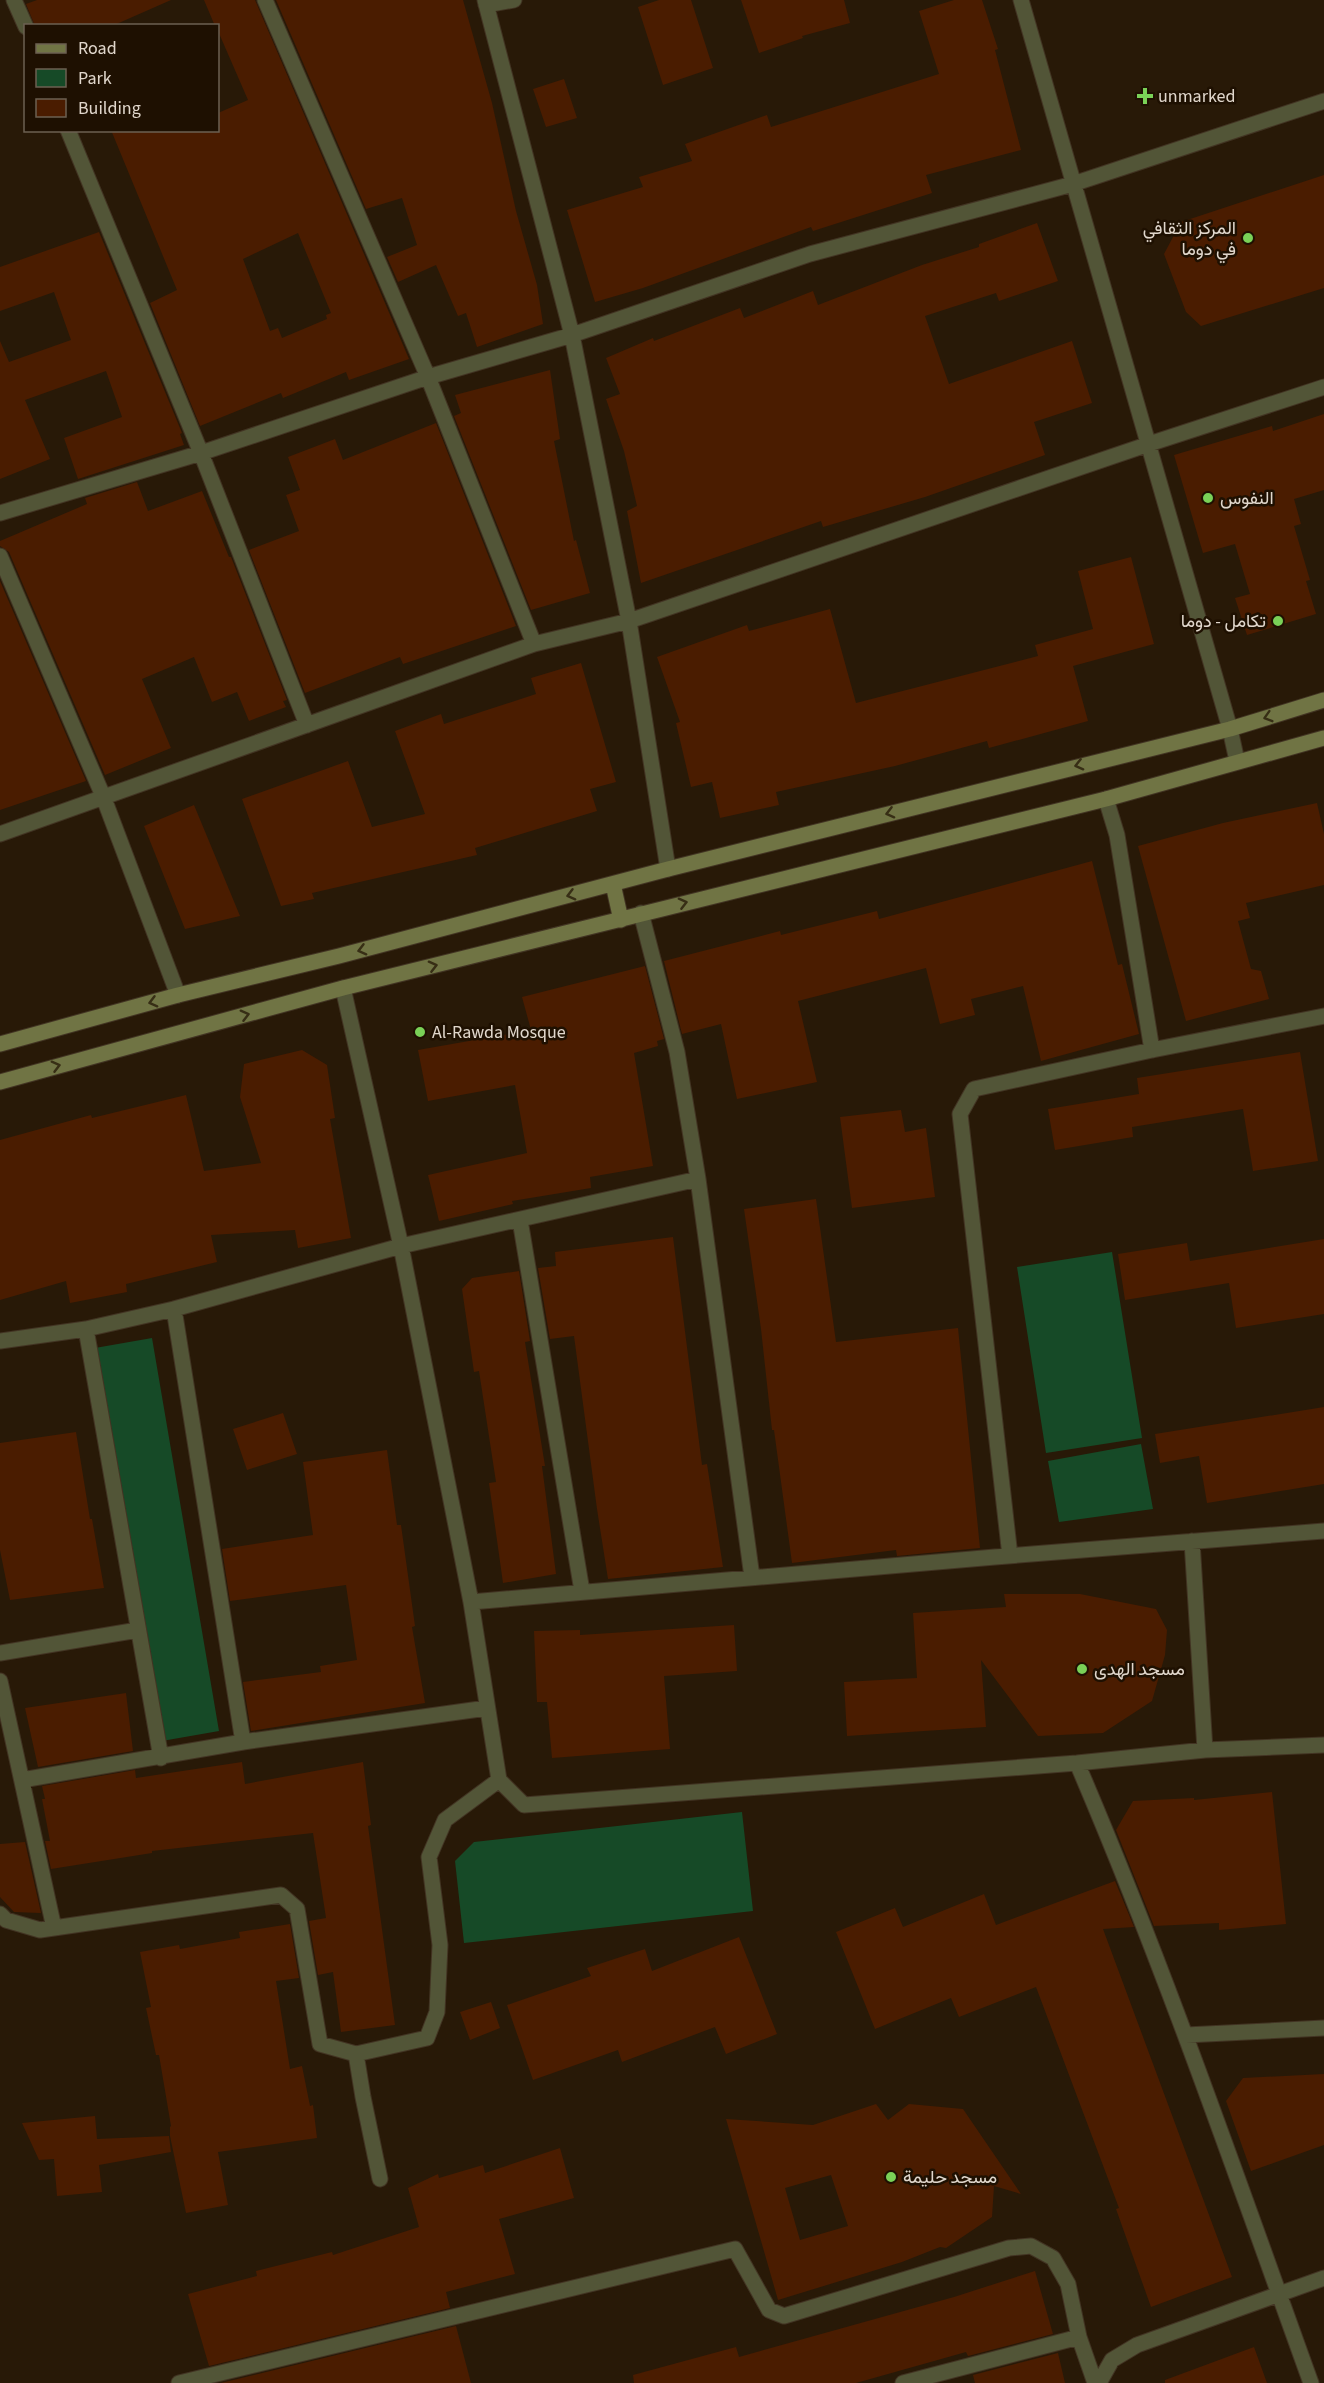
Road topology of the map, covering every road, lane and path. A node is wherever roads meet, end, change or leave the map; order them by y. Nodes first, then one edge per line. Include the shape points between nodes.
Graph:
1 (14, 0) edge
2 (265, 0) edge
3 (514, 0) edge
4 (1021, 0) edge
5 (485, 3) edge
6 (25, 24) edge
7 (1324, 101) edge
8 (69, 132) edge
9 (1073, 184) junction
10 (572, 335) junction
11 (428, 378) junction
12 (1324, 387) edge
13 (1149, 444) junction
14 (201, 453) junction
15 (0, 513) edge
16 (0, 556) edge
17 (629, 621) junction
18 (534, 644) junction
19 (1324, 700) edge
20 (308, 725) junction
21 (1230, 729) junction
22 (1324, 738) edge
23 (1237, 761) junction
24 (103, 796) junction
25 (1106, 799) junction
26 (0, 834) edge
27 (668, 869) junction
28 (613, 884) junction
29 (641, 913) junction
30 (621, 920) junction
31 (343, 988) junction
32 (178, 995) junction
33 (1324, 1016) edge
34 (0, 1044) edge
35 (1152, 1050) junction
36 (0, 1082) edge
37 (698, 1179) junction
38 (520, 1220) junction
39 (401, 1246) junction
40 (174, 1309) junction
41 (86, 1329) junction
42 (0, 1341) edge
43 (1324, 1532) edge
44 (1192, 1541) junction
45 (1010, 1556) junction
46 (752, 1577) junction
47 (582, 1591) junction
48 (471, 1602) junction
49 (138, 1630) junction
50 (0, 1653) edge
51 (0, 1681) edge
52 (487, 1708) junction
53 (243, 1742) junction
54 (1324, 1745) edge
55 (1205, 1750) junction
56 (161, 1758) junction
57 (1077, 1763) junction
58 (22, 1780) junction
59 (499, 1780) junction
60 (0, 1914) edge
61 (54, 1928) junction
62 (1324, 2028) edge
63 (1186, 2035) junction
64 (356, 2054) junction
65 (380, 2179) dead end
66 (1324, 2278) edge
67 (1279, 2294) junction
68 (1079, 2337) junction
69 (178, 2383) edge
70 (903, 2383) edge
71 (1097, 2383) edge
72 (1311, 2383) edge

1 - 6 street
2 - 11 street
3 - 5 street
4 - 9 street
5 - 10 street
7 - 9 street
8 - 14 street
9 - 10 street via 810,254
9 - 13 street
10 - 11 street
10 - 17 street
11 - 14 street
11 - 18 street
12 - 13 street
13 - 17 street
13 - 21 street
14 - 15 street
14 - 20 street
16 - 24 street
17 - 18 street
17 - 27 street
18 - 20 street
19 -> 21 main road
20 - 24 street
21 - 23 street
21 -> 27 main road
22 - 23 main road
23 - 25 main road
24 - 26 street
24 - 32 street
29 -> 25 main road
25 - 35 street via 1117,835
27 - 28 main road
28 - 30 main road
28 -> 32 main road
29 - 30 main road
29 - 37 street via 677,1052
31 -> 30 main road
36 -> 31 main road
31 - 39 street
32 -> 34 main road
33 - 35 street
35 - 45 street via 974,1089 960,1114
37 - 38 street
37 - 46 street
38 - 39 street
38 - 47 street
39 - 40 street
39 - 48 street
40 - 41 street
40 - 53 street
41 - 42 street
41 - 49 street
43 - 44 street
44 - 45 street
44 - 55 street
45 - 46 street
46 - 47 street
47 - 48 street
48 - 52 street
49 - 50 street
49 - 56 street
51 - 58 street
52 - 53 street
52 - 59 street
53 - 56 street
54 - 55 street
55 - 57 street
56 - 58 street
57 - 59 street via 524,1805
57 - 63 street
58 - 61 street
59 - 64 street via 445,1820 429,1857 440,1945 437,2012 428,2038
60 - 61 street via 6,1920 40,1930
61 - 64 street via 281,1895 297,1909 320,2044
62 - 63 street
63 - 67 street
64 - 65 street
66 - 67 street
67 - 71 street via 1137,2345 1112,2361
67 - 72 street
68 - 69 street via 1068,2284 1053,2258 1031,2247 1009,2248 784,2316 769,2310 735,2249
68 - 70 street
68 - 71 street

